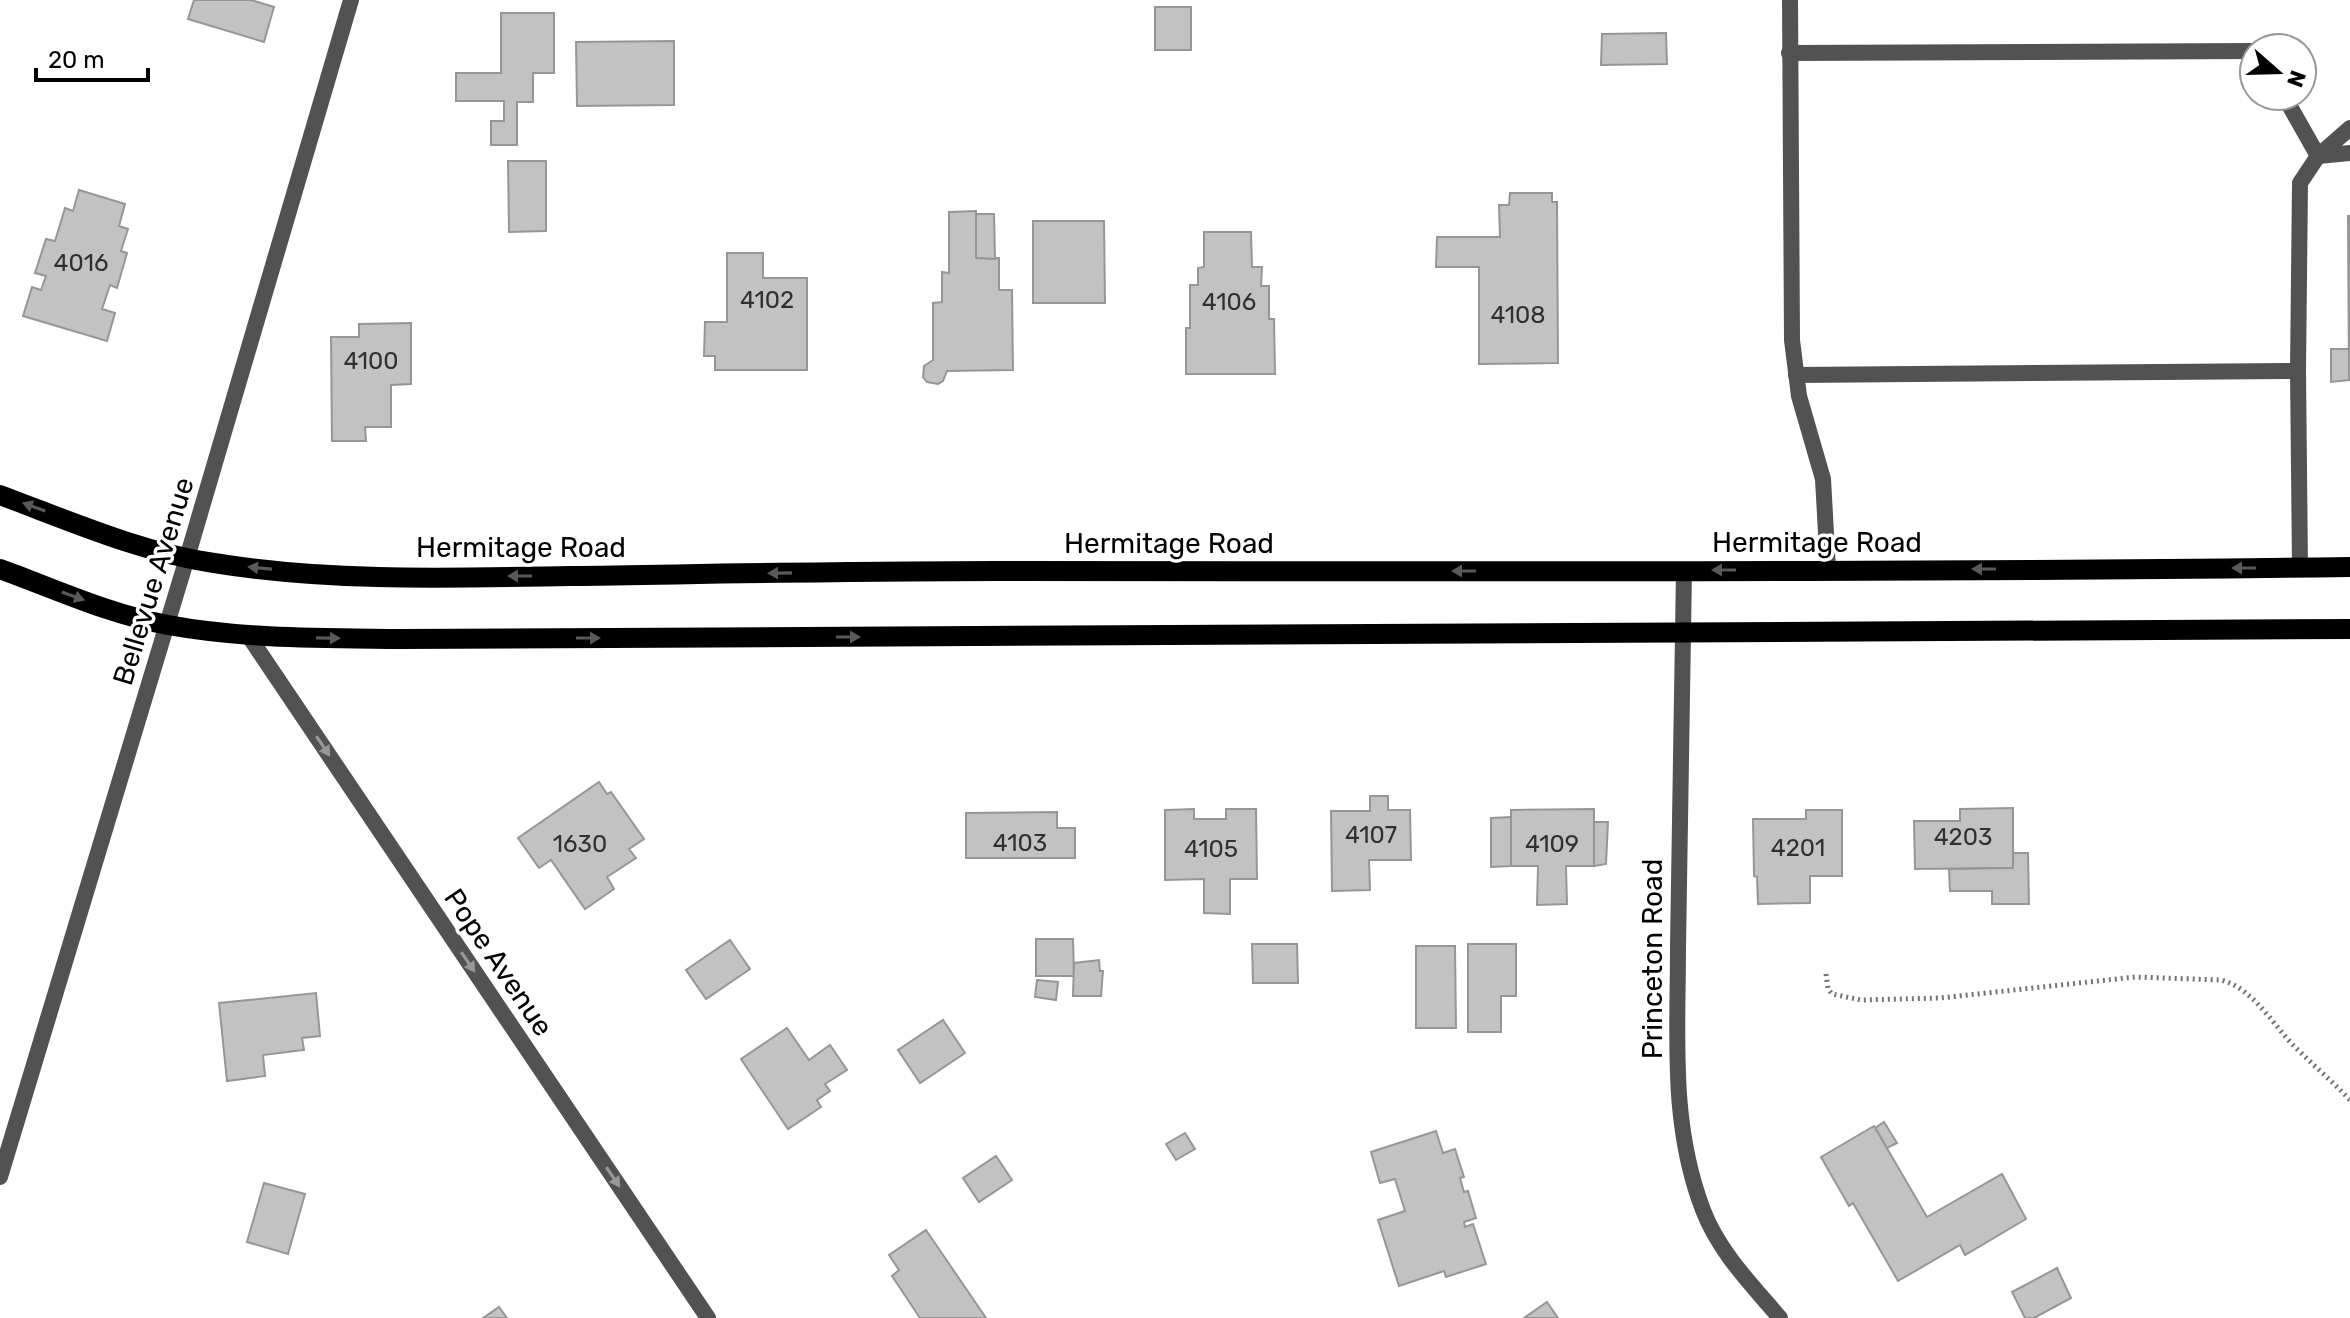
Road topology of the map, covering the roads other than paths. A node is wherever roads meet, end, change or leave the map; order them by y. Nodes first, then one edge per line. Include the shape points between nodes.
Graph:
1 (351, 0) edge
2 (1790, 0) edge
3 (2238, 51) edge
4 (1789, 53) junction
5 (2292, 112) edge
6 (2350, 128) edge
7 (2350, 153) edge
8 (2318, 156) junction
9 (2298, 371) junction
10 (1796, 375) junction
11 (0, 495) edge
12 (187, 558) junction
13 (2350, 567) edge
14 (2300, 568) junction
15 (0, 569) edge
16 (1828, 569) junction
17 (1684, 570) junction
18 (167, 625) junction
19 (2350, 629) edge
20 (1684, 632) junction
21 (248, 635) junction
22 (0, 1177) edge
23 (708, 1318) edge
24 (1780, 1318) edge

1 - 12 street, Bellevue Avenue
2 - 4 street
3 - 4 street
4 - 10 street
5 - 8 street
6 - 8 street
7 - 8 street
8 - 9 street via 2300,183
9 - 10 street
9 - 14 street
10 - 16 street via 1823,479
12 -> 11 main road, Hermitage Road via 147,549
17 -> 12 main road, Hermitage Road via 519,577 296,571
12 - 18 street, Bellevue Avenue
13 - 14 main road, Hermitage Road
14 -> 16 main road, Hermitage Road
15 -> 18 main road
16 -> 17 main road, Hermitage Road
17 - 20 street, Princeton Road
18 - 21 main road
18 - 22 street, Bellevue Avenue
19 - 20 main road
21 -> 20 main road via 415,639
20 - 24 street, Princeton Road via 1678,1102 1687,1162 1704,1213 1728,1256
21 -> 23 street, Pope Avenue

